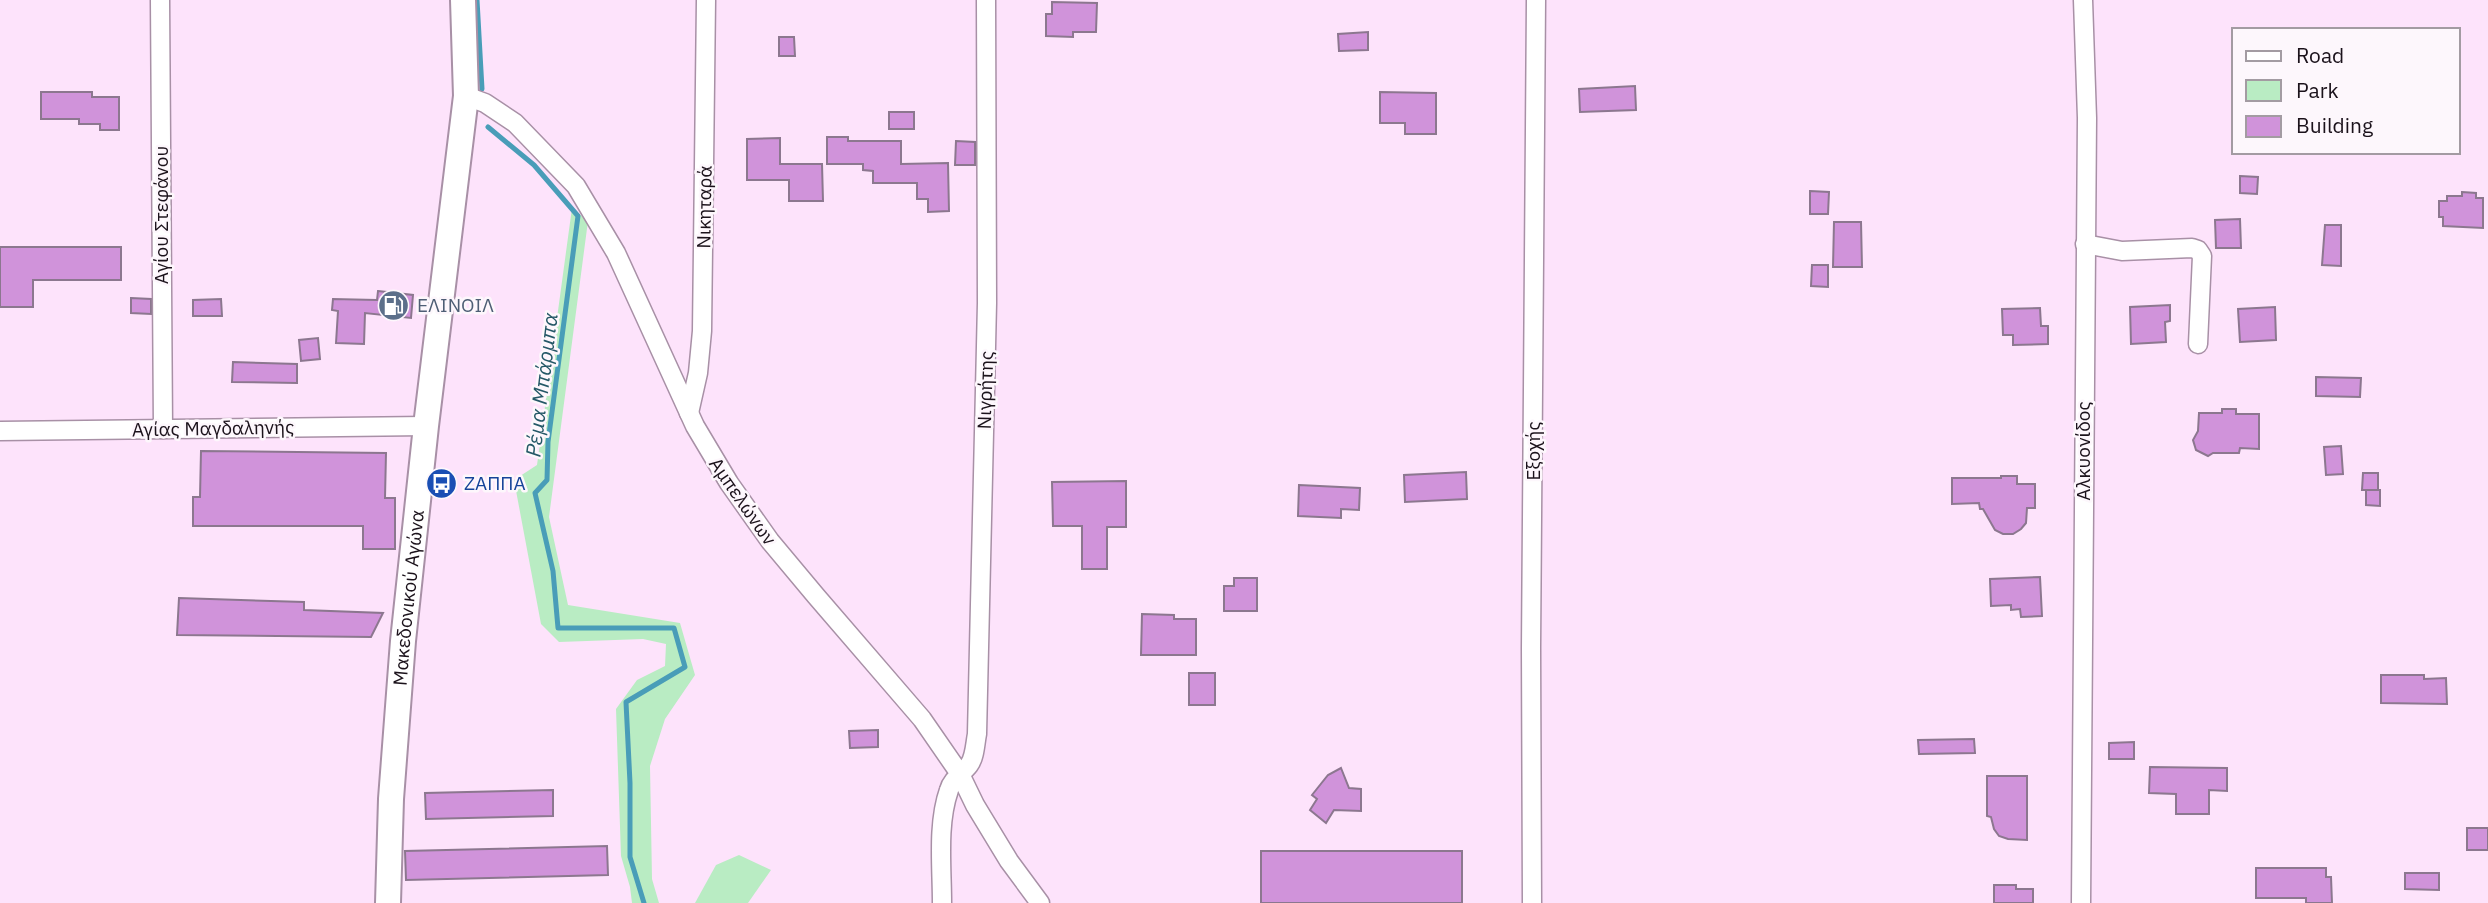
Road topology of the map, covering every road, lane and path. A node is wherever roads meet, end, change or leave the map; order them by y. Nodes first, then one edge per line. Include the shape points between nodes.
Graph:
1 (160, 0) edge
2 (463, 0) edge
3 (706, 0) edge
4 (986, 0) edge
5 (1536, 0) edge
6 (2083, 0) edge
7 (466, 96) junction
8 (2085, 244) junction
9 (2198, 344) dead end
10 (689, 413) junction
11 (426, 426) junction
12 (163, 429) junction
13 (0, 431) edge
14 (960, 774) junction
15 (388, 903) edge
16 (942, 903) edge
17 (1040, 903) edge
18 (1532, 903) edge
19 (2081, 903) edge

1 - 12 street, Αγίου Στεφάνου
2 - 7 main road, Μακεδονικού Αγώνα
3 - 10 street, Νικηταρά via 702,331
4 - 14 street, Νιγρήτης via 987,303 977,734 974,756
5 - 18 street, Εξοχής
6 - 8 street, Αλκυονίδος
7 - 10 street, Αμπελώνων via 515,123 576,186 616,253
7 - 11 main road, Μακεδονικού Αγώνα
8 - 9 street via 2122,251 2198,250 2202,256
8 - 19 street, Αλκυονίδος
10 - 14 street, Αμπελώνων via 729,484 770,541 922,719
11 - 12 street, Αγίας Μαγδαληνής
11 - 15 main road, Μακεδονικού Αγώνα via 402,654
12 - 13 street, Αγίας Μαγδαληνής
14 - 16 street, Νιγρήτης via 947,795
14 - 17 street, Αμπελώνων via 1009,861

